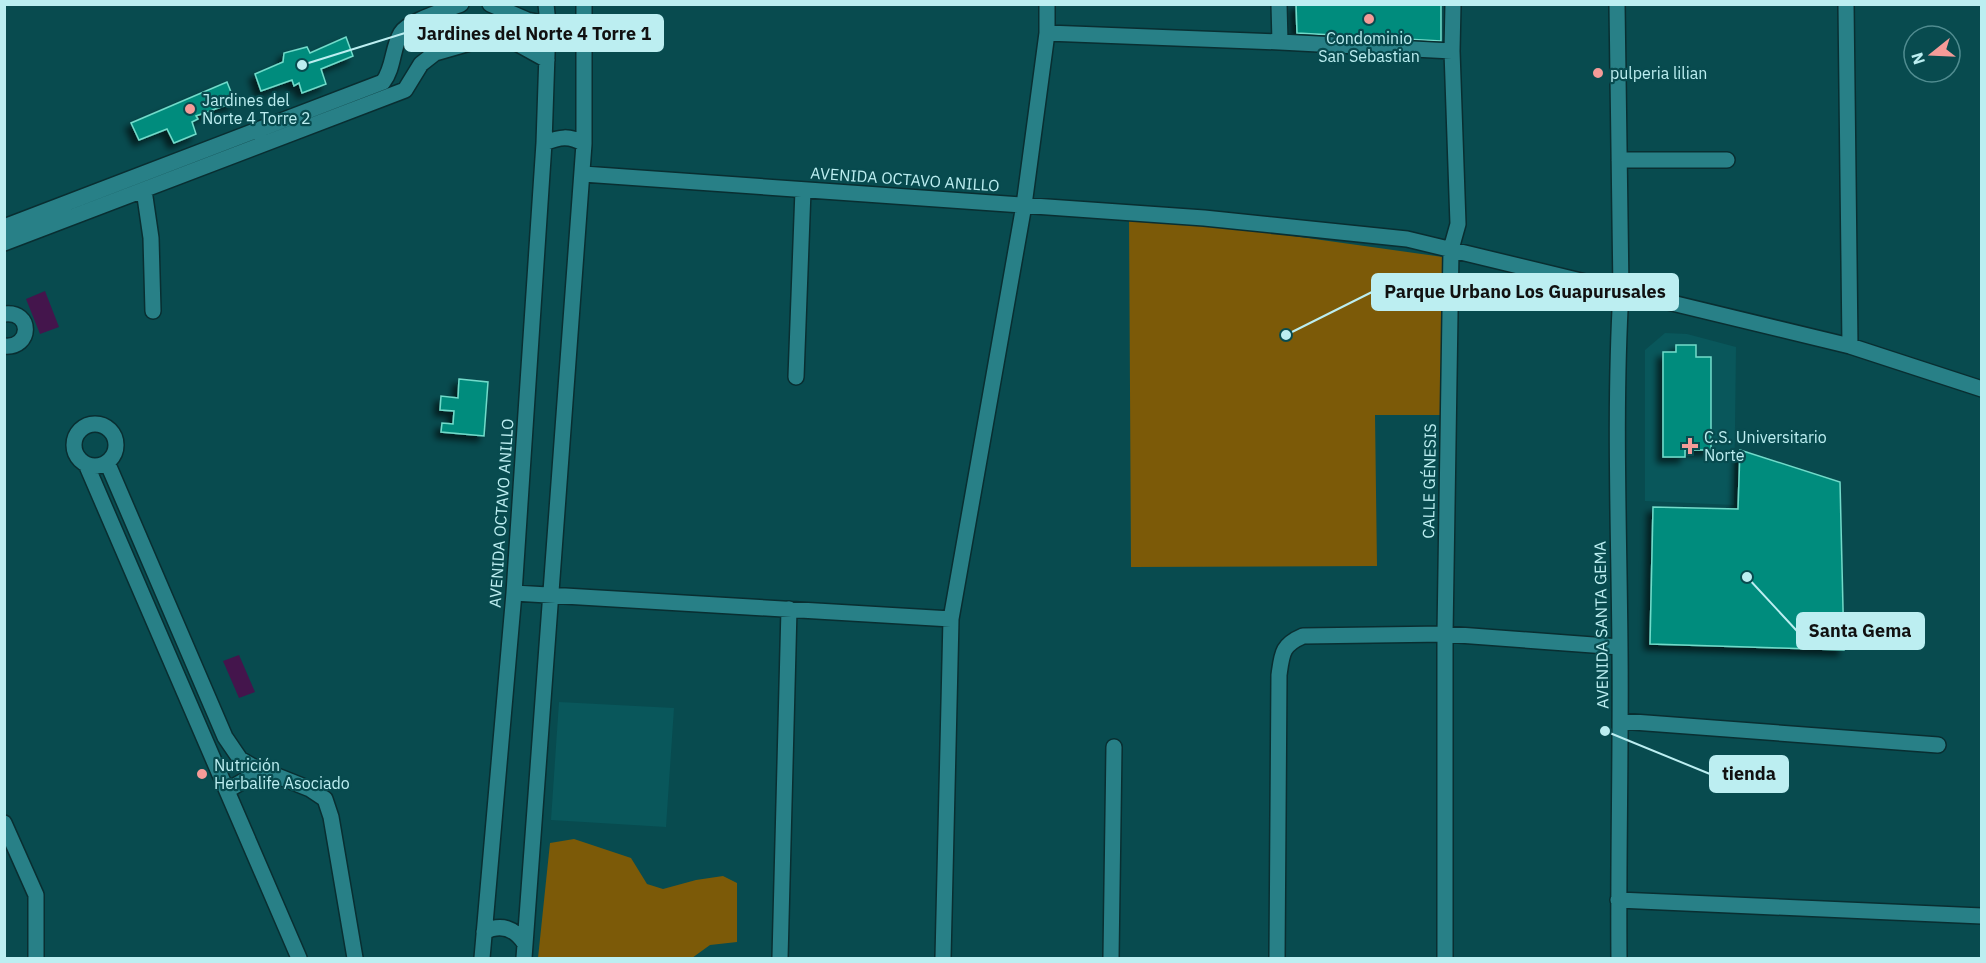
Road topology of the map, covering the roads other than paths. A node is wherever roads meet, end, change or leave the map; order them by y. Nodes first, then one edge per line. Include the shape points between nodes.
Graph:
1 (461, 4) edge
2 (490, 4) edge
3 (546, 4) edge
4 (584, 4) edge
5 (1047, 4) edge
6 (1279, 4) edge
7 (1453, 4) edge
8 (1617, 4) edge
9 (1846, 4) edge
10 (548, 24) junction
11 (1047, 33) junction
12 (1280, 42) junction
13 (1452, 51) junction
14 (547, 60) junction
15 (544, 143) junction
16 (584, 144) junction
17 (1619, 160) junction
18 (1726, 160) dead end
19 (583, 174) junction
20 (144, 190) junction
21 (803, 190) junction
22 (1024, 205) junction
23 (4, 227) edge
24 (4, 243) edge
25 (1451, 249) junction
26 (1621, 291) junction
27 (153, 312) dead end
28 (6, 313) edge
29 (4, 346) edge
30 (1850, 346) junction
31 (795, 377) dead end
32 (1982, 389) edge
33 (107, 462) junction
34 (86, 464) junction
35 (514, 593) junction
36 (551, 596) junction
37 (789, 609) junction
38 (951, 620) junction
39 (1445, 634) junction
40 (1620, 647) junction
41 (1620, 721) junction
42 (1938, 745) dead end
43 (1114, 747) dead end
44 (264, 770) junction
45 (228, 790) junction
46 (4, 822) edge
47 (1618, 900) junction
48 (1982, 916) edge
49 (484, 933) junction
50 (524, 951) edge
51 (36, 958) edge
52 (299, 958) edge
53 (356, 958) edge
54 (482, 958) edge
55 (780, 958) edge
56 (943, 958) edge
57 (1111, 958) edge
58 (1277, 958) edge
59 (1446, 958) edge
60 (1618, 958) edge

1 - 23 street via 408,26 401,33 383,82
2 - 10 street via 526,20
3 - 10 street, AVENIDA OCTAVO ANILLO
4 - 16 street
5 - 11 street
6 - 12 street
7 - 13 street, CALLE GÉNESIS
8 - 17 street, AVENIDA SANTA GEMA
9 - 30 street
10 - 14 street, AVENIDA OCTAVO ANILLO
11 - 12 street
11 - 22 street
12 - 13 street
13 - 25 street, CALLE GÉNESIS via 1458,224
14 - 15 street, AVENIDA OCTAVO ANILLO
14 - 20 street via 507,38 494,36 435,53 421,64 405,90
15 - 16 street via 568,137
15 - 35 street, AVENIDA OCTAVO ANILLO
16 - 19 street
17 - 18 street
17 - 26 street, AVENIDA SANTA GEMA
19 - 21 street, AVENIDA OCTAVO ANILLO
19 - 36 street
20 - 24 street
20 - 27 street via 151,238
21 - 22 street, AVENIDA OCTAVO ANILLO
21 - 31 street
22 - 25 street, AVENIDA OCTAVO ANILLO via 1204,218 1407,239
22 - 38 street
25 - 26 street, AVENIDA OCTAVO ANILLO
25 - 39 street, CALLE GÉNESIS
26 - 30 street, AVENIDA OCTAVO ANILLO
26 - 40 street, AVENIDA SANTA GEMA via 1617,468
28 - 29 street via 19,317 26,330 18,344
30 - 32 street, AVENIDA OCTAVO ANILLO
33 - 34 street via 101,466
33 - 34 street via 115,452 115,438 107,427 95,423 81,428 74,440 76,454
33 - 44 street via 225,738 240,759
34 - 45 street
35 - 36 street
35 - 49 street, AVENIDA OCTAVO ANILLO
36 - 37 street
36 - 50 street
37 - 38 street
37 - 55 street
38 - 56 street
39 - 40 street
39 - 58 street via 1303,636 1290,642 1281,657
39 - 59 street, CALLE GÉNESIS
40 - 41 street, AVENIDA SANTA GEMA
41 - 42 street
41 - 47 street, AVENIDA SANTA GEMA
43 - 57 street
44 - 45 street
44 - 53 street via 325,799
45 - 52 street
46 - 51 street via 36,895
47 - 48 street
47 - 60 street, AVENIDA SANTA GEMA
49 - 50 street via 491,928 507,928 521,937
49 - 54 street, AVENIDA OCTAVO ANILLO

